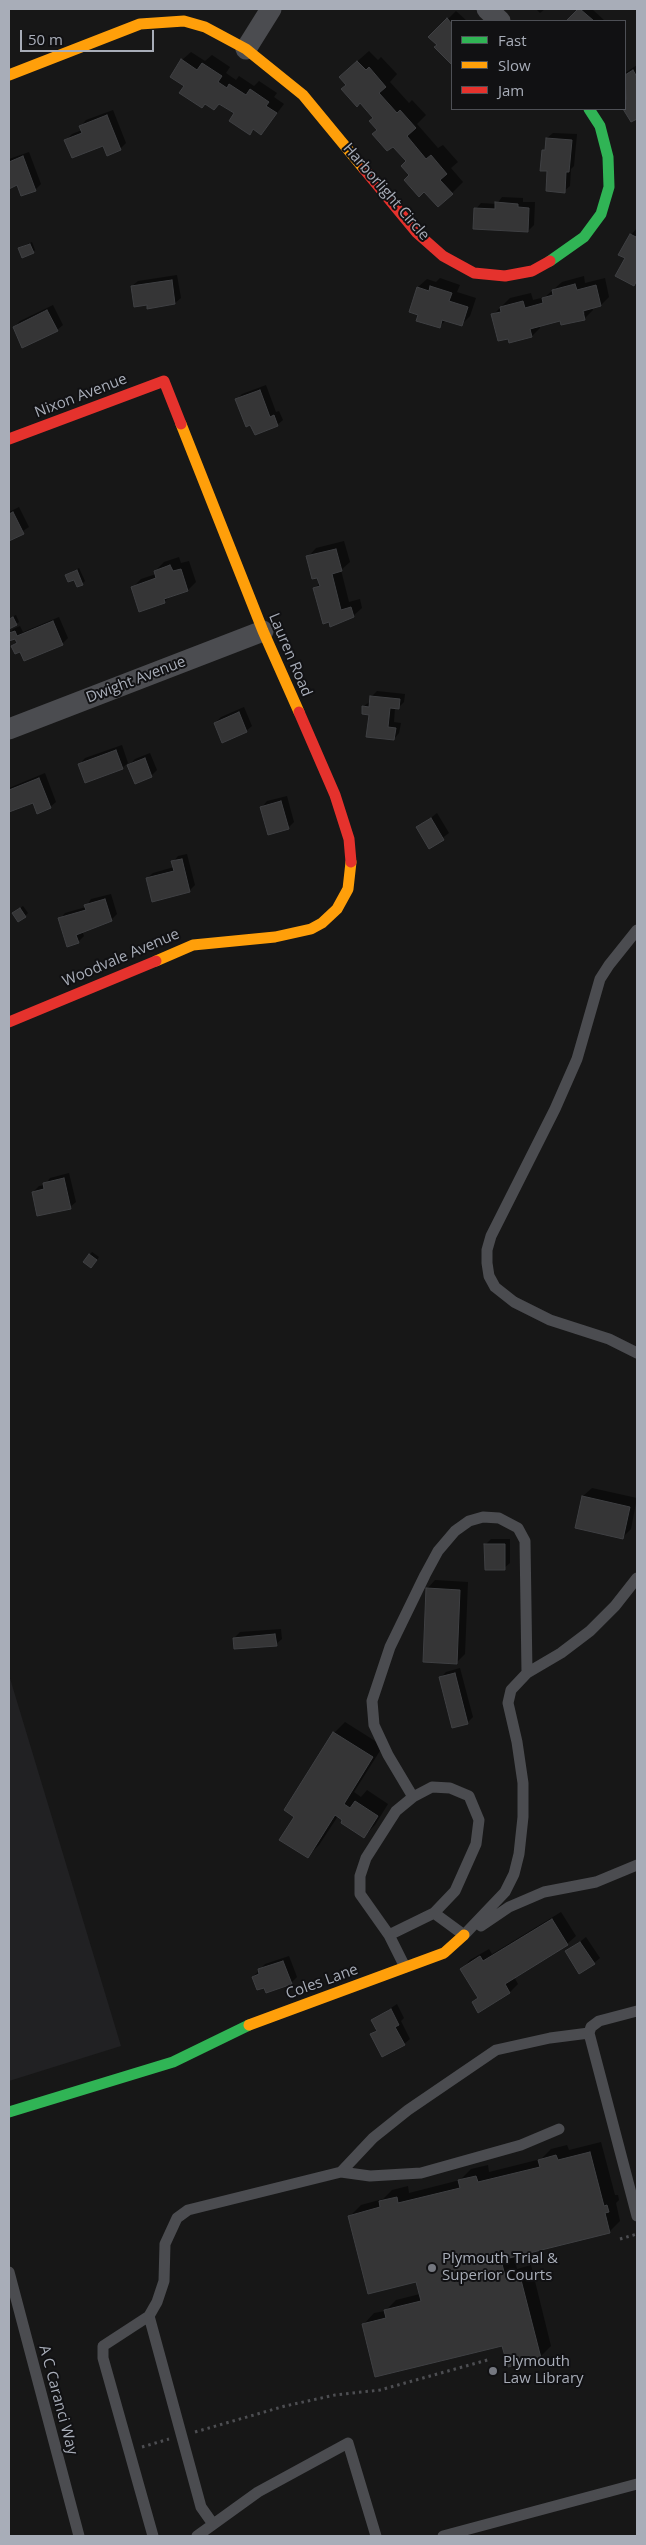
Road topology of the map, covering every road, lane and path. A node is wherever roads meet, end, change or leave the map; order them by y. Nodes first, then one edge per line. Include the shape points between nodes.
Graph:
1 (271, 9) edge
2 (487, 9) edge
3 (185, 15) edge
4 (499, 20) edge
5 (246, 49) junction
6 (9, 75) edge
7 (590, 110) edge
8 (164, 381) joint
9 (9, 439) edge
10 (263, 631) junction
11 (9, 729) edge
12 (309, 930) joint
13 (637, 930) edge
14 (9, 1022) edge
15 (637, 1353) edge
16 (637, 1578) edge
17 (527, 1673) junction
18 (413, 1797) junction
19 (637, 1864) edge
20 (434, 1913) junction
21 (389, 1935) junction
22 (464, 1935) junction
23 (406, 1969) junction
24 (637, 2011) edge
25 (590, 2033) junction
26 (9, 2112) edge
27 (559, 2129) dead end
28 (341, 2172) junction
29 (637, 2216) edge
30 (637, 2234) edge
31 (620, 2239) dead end
32 (9, 2272) edge
33 (149, 2316) junction
34 (491, 2359) dead end
35 (182, 2435) junction
36 (129, 2451) junction
37 (637, 2484) edge
38 (214, 2524) junction
39 (79, 2536) edge
40 (153, 2536) edge
41 (197, 2536) edge
42 (376, 2536) edge
43 (443, 2536) edge

1 - 5 street
2 - 4 street
3 - 5 street, Harborlight Circle
3 - 6 street, Harborlight Circle via 140,24
5 - 7 street, Harborlight Circle via 304,95 418,233 443,256 474,273 505,276 532,270 558,257 584,237 601,214 609,187 608,156 600,126
8 - 9 street, Nixon Avenue
8 - 10 street, Lauren Road
10 - 11 street, Dwight Avenue
10 - 12 street, Lauren Road via 335,795 352,854 351,879 343,900 330,917
12 - 14 street, Woodvale Avenue via 193,945
13 - 15 lane via 608,964 600,979 577,1059 491,1236 487,1263 495,1287 514,1302 550,1320 609,1339
16 - 17 lane via 590,1630
17 - 18 lane via 525,1541 518,1528 499,1518 483,1517 469,1521 455,1531 438,1551 390,1647 372,1700 374,1725
17 - 22 lane via 511,1690 508,1700 523,1783 524,1817 519,1854 505,1892
18 - 20 lane via 432,1786 450,1788 470,1796 479,1820 476,1844 469,1863 455,1891
18 - 21 lane via 396,1811 366,1858 360,1876 360,1894
19 - 22 lane, Coles Lane via 596,1882 544,1892 509,1907
20 - 21 lane
20 - 22 lane
21 - 23 lane
22 - 23 street, Coles Lane via 444,1953
23 - 26 street, Coles Lane via 239,2028 173,2062
24 - 25 lane via 599,2021 591,2027
25 - 28 lane via 496,2050 408,2110 373,2138
25 - 29 lane
27 - 28 lane via 521,2146 421,2174 370,2176
28 - 33 lane via 188,2210 177,2218 165,2244 164,2281
30 - 31 path
32 - 39 lane, A C Caranci Way
33 - 35 lane
33 - 36 lane via 103,2346
34 - 35 path via 380,2390 335,2395 285,2406
35 - 36 path
35 - 38 lane via 201,2507
36 - 40 lane
37 - 43 lane
38 - 41 lane
38 - 42 lane via 258,2492 348,2443

